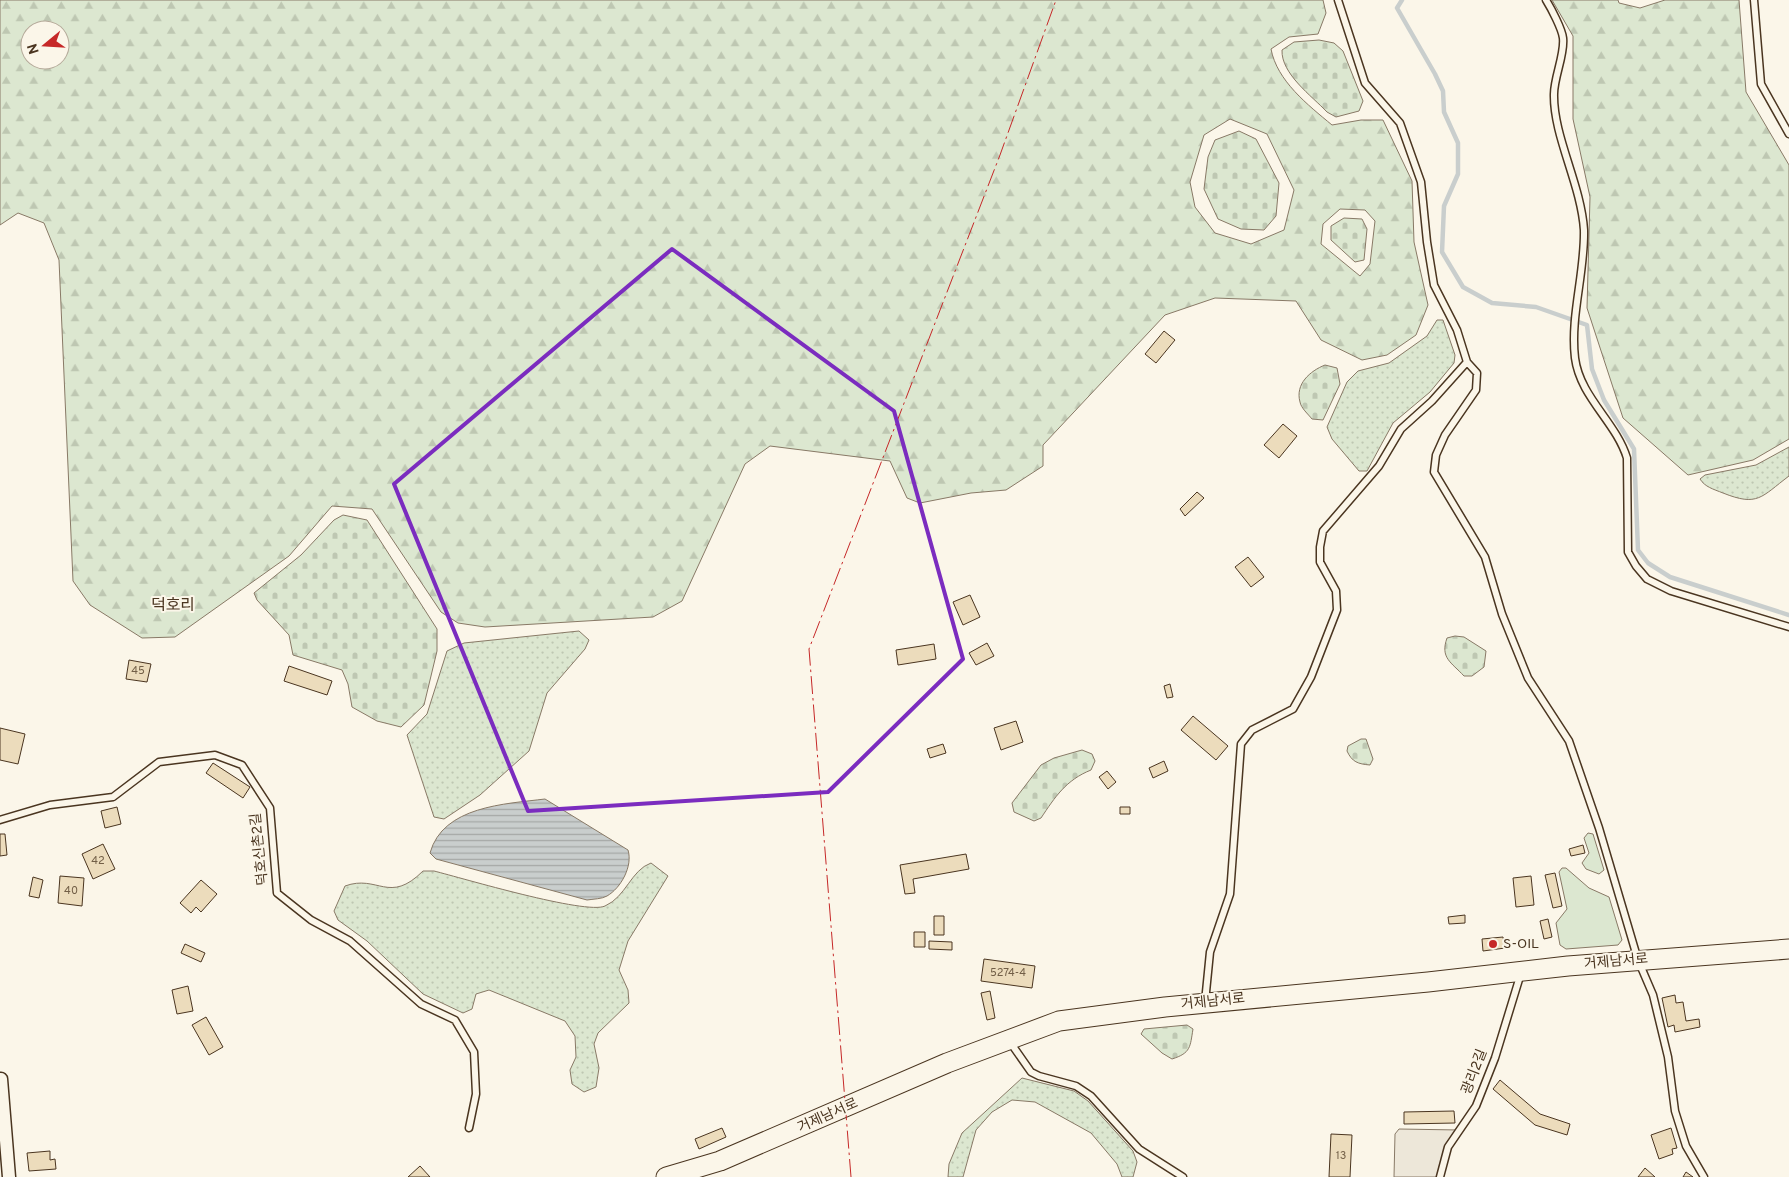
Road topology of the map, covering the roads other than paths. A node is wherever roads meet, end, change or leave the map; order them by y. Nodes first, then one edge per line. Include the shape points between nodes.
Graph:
1 (1338, 0) edge
2 (1546, 0) edge
3 (1754, 0) edge
4 (1789, 134) edge
5 (1467, 362) junction
6 (1789, 627) edge
7 (0, 820) edge
8 (1789, 949) edge
9 (1638, 960) junction
10 (1522, 971) junction
11 (1205, 1003) junction
12 (1008, 1039) junction
13 (0, 1079) edge
14 (469, 1128) dead end
15 (9, 1177) edge
16 (666, 1177) edge
17 (1183, 1177) edge
18 (1440, 1177) edge
19 (1704, 1177) edge

1 - 5 lane via 1365,83 1400,123 1418,173 1434,285 1457,330
2 - 6 lane via 1563,38 1554,94 1558,123 1579,193 1584,231 1575,359 1582,383 1622,444 1627,458 1628,552 1647,579 1671,591
3 - 4 lane via 1761,84
5 - 9 lane via 1477,373 1476,390 1445,436 1436,455 1434,472 1485,557 1502,614 1528,678 1570,741
5 - 11 lane via 1432,401 1401,428 1379,466 1323,531 1320,562 1336,591 1337,610 1311,677 1293,710 1252,730 1241,744 1230,894 1210,952
7 - 14 lane, 덕호신촌2길 via 50,805 113,797 159,762 215,754 242,765 270,808 278,893 311,920 350,941 421,1004 455,1020 474,1052 476,1094
8 - 9 main road, 거제남서로
9 - 10 main road, 거제남서로
9 - 19 lane via 1653,995 1668,1057 1675,1111 1686,1146
10 - 11 main road, 거제남서로
10 - 18 lane, 광리2길 via 1495,1058 1476,1106 1448,1147
11 - 12 main road, 거제남서로 via 1059,1021
12 - 16 main road, 거제남서로 via 729,1158
12 - 17 lane via 1031,1072 1076,1086 1091,1096 1140,1149
13 - 15 street

